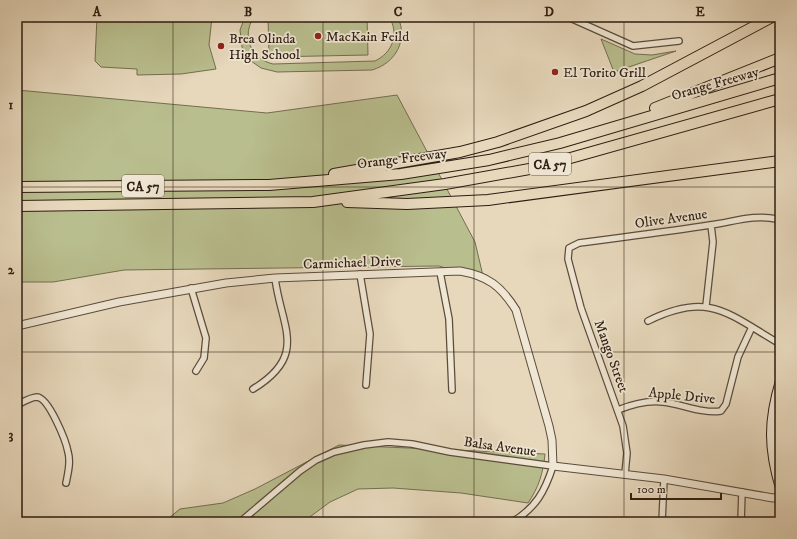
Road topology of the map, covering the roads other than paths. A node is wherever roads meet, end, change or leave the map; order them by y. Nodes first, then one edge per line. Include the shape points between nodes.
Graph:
1 (568, 17) edge
2 (772, 17) edge
3 (679, 41) dead end
4 (780, 58) edge
5 (780, 78) edge
6 (780, 99) edge
7 (595, 132) junction
8 (780, 160) edge
9 (269, 185) junction
10 (17, 187) edge
11 (314, 202) junction
12 (17, 206) edge
13 (777, 219) dead end
14 (711, 225) junction
15 (569, 248) joint
16 (440, 272) junction
17 (360, 274) junction
18 (275, 278) junction
19 (191, 288) junction
20 (706, 306) junction
21 (648, 321) dead end
22 (17, 326) edge
23 (752, 328) junction
24 (780, 344) edge
25 (196, 371) dead end
26 (780, 381) edge
27 (366, 385) dead end
28 (253, 389) dead end
29 (452, 390) dead end
30 (17, 405) edge
31 (618, 410) junction
32 (553, 466) junction
33 (625, 474) junction
34 (664, 479) junction
35 (66, 483) dead end
36 (780, 488) edge
37 (742, 492) junction
38 (780, 497) edge
39 (240, 522) edge
40 (512, 522) edge
41 (662, 522) edge
42 (742, 522) edge

1 - 3 street via 633,46
2 - 9 highway via 642,86 586,111 498,142 460,152
4 - 7 highway
5 - 7 highway, Orange Freeway / CA 57
6 - 11 highway, CA 57 via 535,168 445,184
7 - 9 highway, Orange Freeway / CA 57 via 489,160 415,172
8 - 11 highway via 488,200 407,204
9 - 10 highway, Orange Freeway / CA 57
11 - 12 highway, CA 57
13 - 14 street, Olive Avenue via 750,217
14 - 15 street, Olive Avenue via 579,243
14 - 20 street via 713,242
15 - 31 street, Mango Street via 568,259 581,308
16 - 17 street, Carmichael Drive
16 - 29 street via 450,319
16 - 32 street, Carmichael Drive via 460,271 476,274 494,283 506,294 516,310 549,426
17 - 18 street, Carmichael Drive
17 - 27 street via 370,334
18 - 19 street, Carmichael Drive
18 - 28 street via 287,330 286,354 279,369 268,380
19 - 22 street, Carmichael Drive
19 - 25 street via 206,338 204,358
20 - 21 street via 672,310
20 - 23 street via 727,313
23 - 24 street
23 - 31 street, Apple Drive via 738,357 726,404 721,411 711,412 650,401
26 - 36 main road via 774,400 770,432 772,460
30 - 35 street via 37,397 44,399 51,408 68,452 69,469
31 - 33 street, Mango Street via 626,438
32 - 33 street, Balsa Avenue
32 - 39 street, Balsa Avenue via 450,452 412,444 388,442 364,445 334,452 316,460
32 - 40 street via 541,498 531,509
33 - 34 street, Balsa Avenue
34 - 37 street, Balsa Avenue
34 - 41 street
37 - 38 street, Balsa Avenue
37 - 42 street

